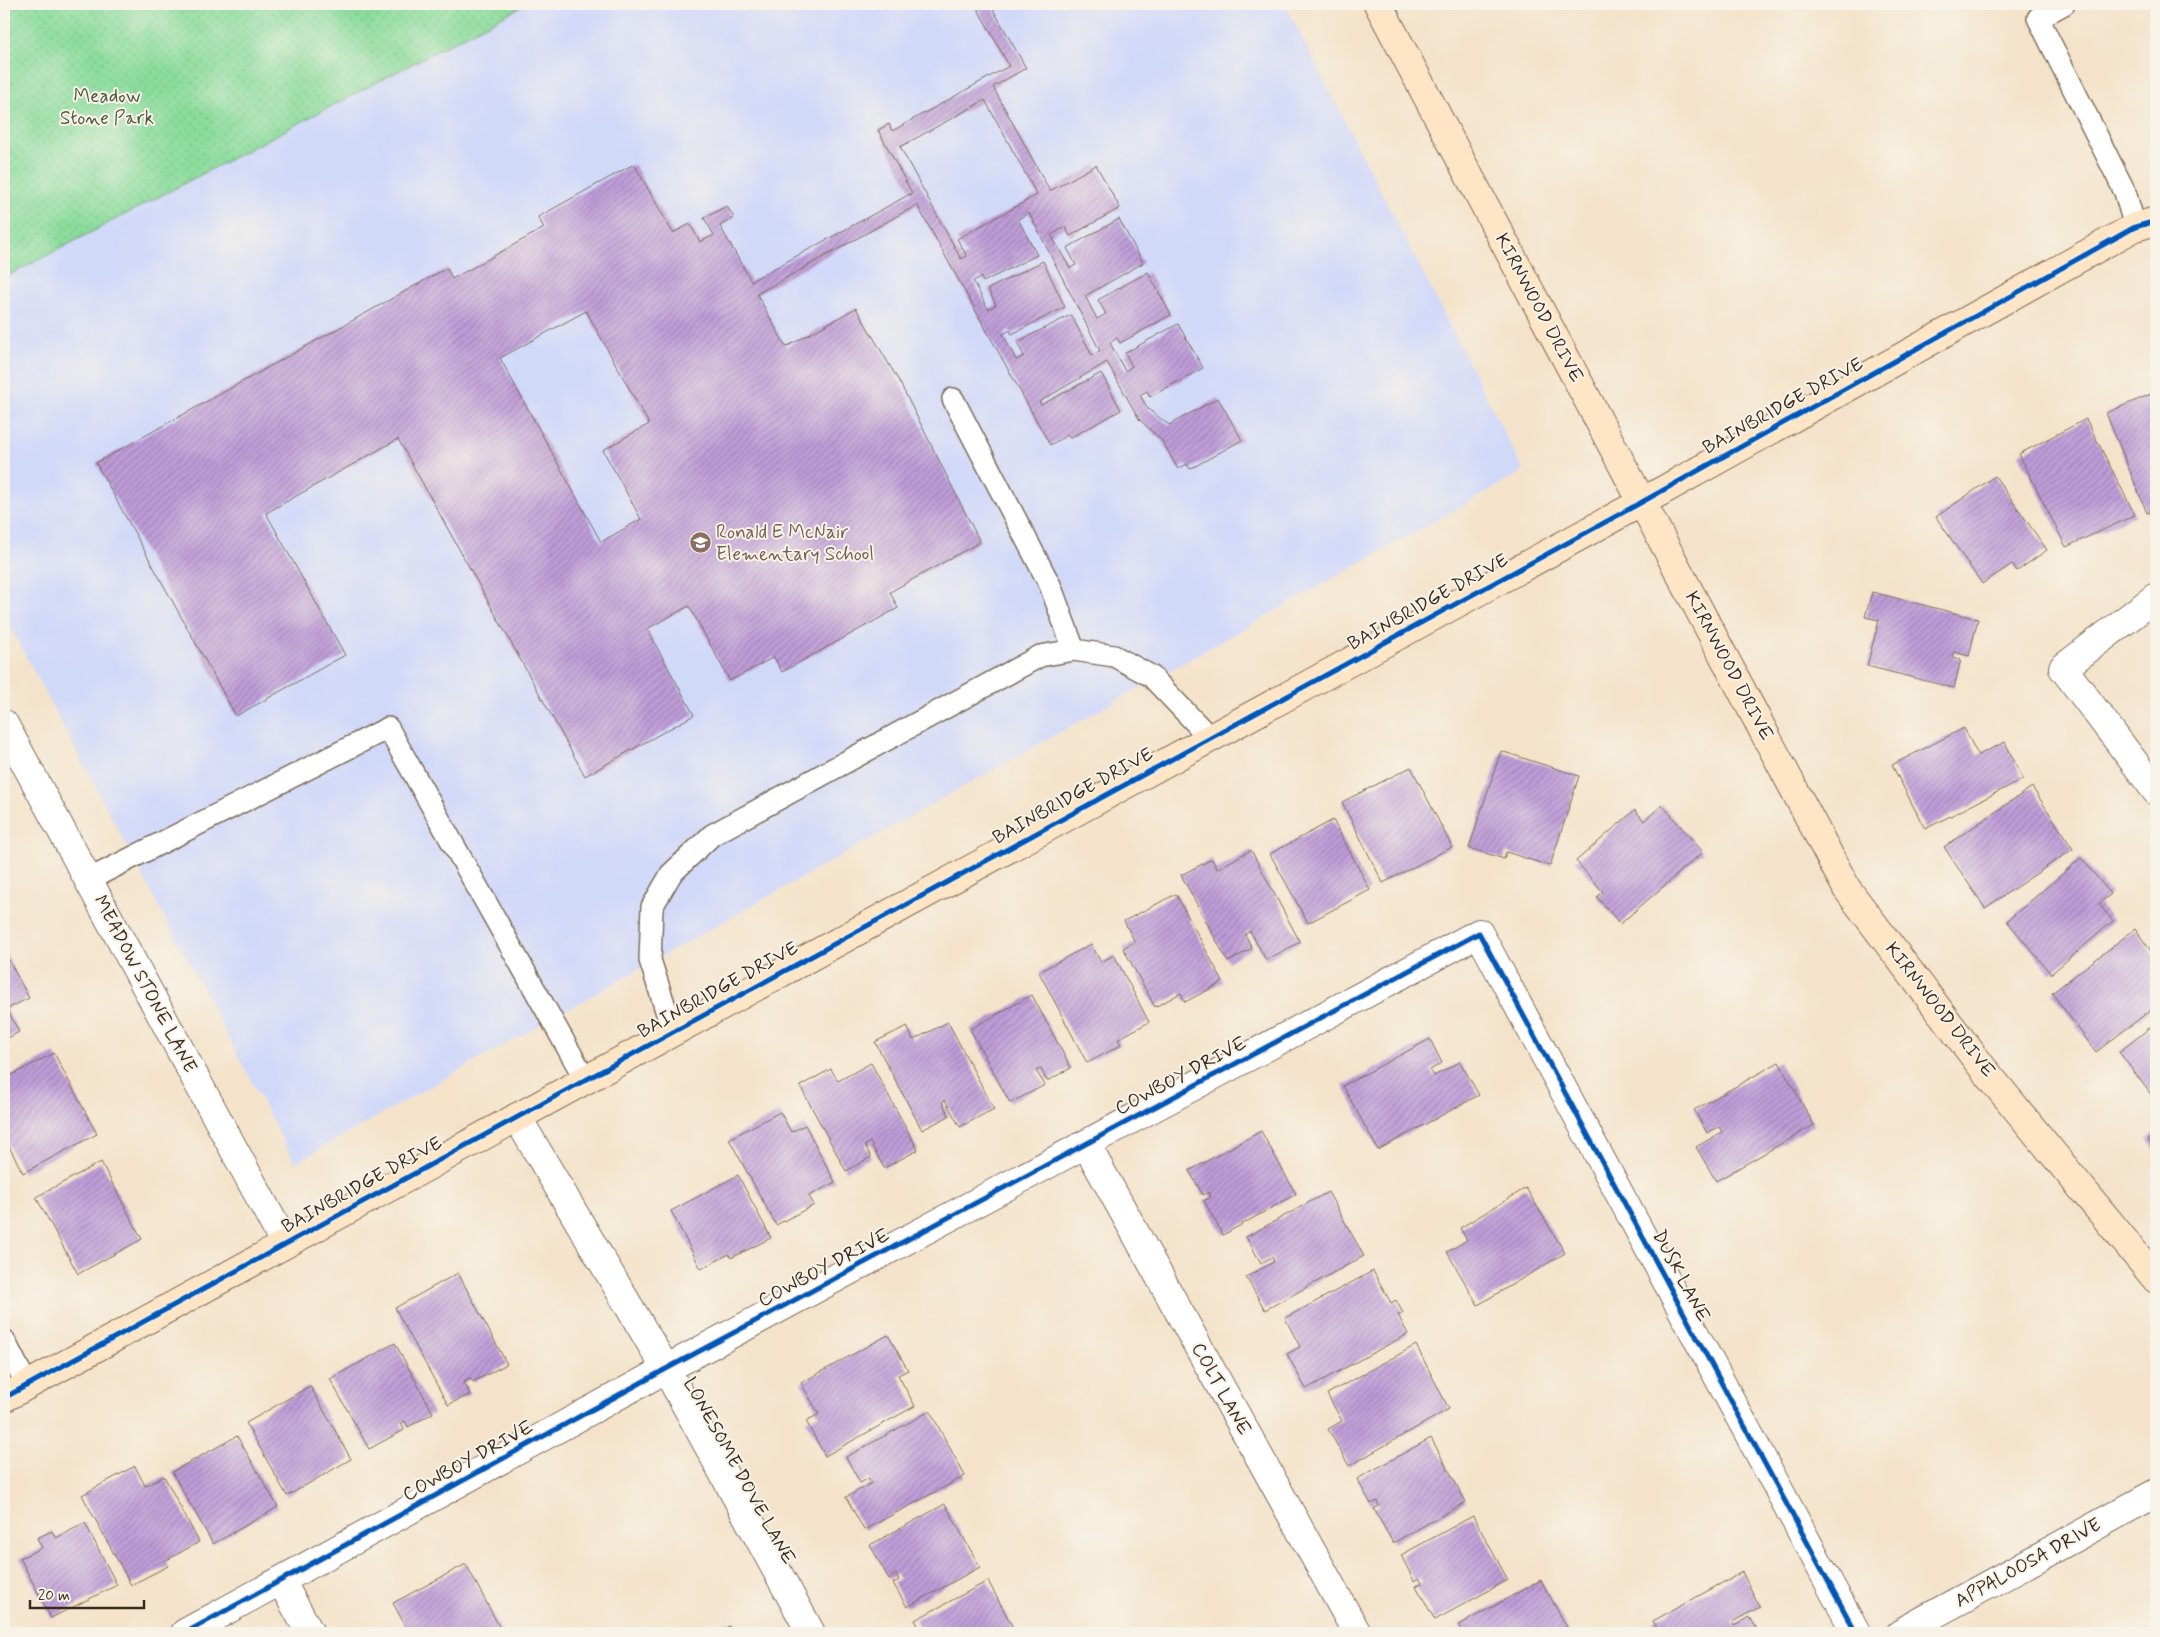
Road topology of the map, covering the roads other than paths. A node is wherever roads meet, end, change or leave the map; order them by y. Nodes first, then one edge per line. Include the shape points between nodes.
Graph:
1 (1378, 4) edge
2 (2064, 4) edge
3 (2146, 224) edge
4 (953, 399) dead end
5 (1642, 502) junction
6 (2156, 597) edge
7 (1074, 650) junction
8 (4, 724) edge
9 (1210, 738) junction
10 (2156, 791) edge
11 (88, 880) junction
12 (1479, 933) joint
13 (673, 1032) junction
14 (585, 1080) junction
15 (517, 1117) junction
16 (1086, 1144) junction
17 (285, 1244) junction
18 (2156, 1278) edge
19 (4, 1340) edge
20 (666, 1370) junction
21 (28, 1385) junction
22 (4, 1398) edge
23 (2156, 1494) edge
24 (281, 1580) junction
25 (185, 1633) edge
26 (310, 1633) edge
27 (811, 1633) edge
28 (1357, 1633) edge
29 (1856, 1633) edge
30 (1900, 1633) edge

1 - 5 street, KIRNWOOD DRIVE
2 - 3 lane via 2038,18 2125,192
3 - 5 street, BAINBRIDGE DRIVE
4 - 7 lane via 1050,585
5 - 9 street, BAINBRIDGE DRIVE
5 - 18 street, KIRNWOOD DRIVE via 1847,889 1982,1067
6 - 10 street via 2063,668
7 - 9 lane via 1114,656 1151,676
7 - 13 lane via 1040,656 712,835 671,874 652,907 650,960
8 - 11 street, MEADOW STONE LANE
9 - 13 street, BAINBRIDGE DRIVE
11 - 14 lane via 388,728
11 - 17 street, MEADOW STONE LANE
12 - 16 street, COWBOY DRIVE
12 - 29 street, DUSK LANE
13 - 14 street, BAINBRIDGE DRIVE
14 - 15 street, BAINBRIDGE DRIVE
15 - 17 street, BAINBRIDGE DRIVE
15 - 20 street, LONESOME DOVE LANE
16 - 20 street, COWBOY DRIVE
16 - 28 street, COLT LANE
17 - 21 street, BAINBRIDGE DRIVE
19 - 21 lane
20 - 24 street, COWBOY DRIVE
20 - 27 street, LONESOME DOVE LANE
21 - 22 street, BAINBRIDGE DRIVE
23 - 30 street, APPALOOSA DRIVE
24 - 25 street, COWBOY DRIVE
24 - 26 street

